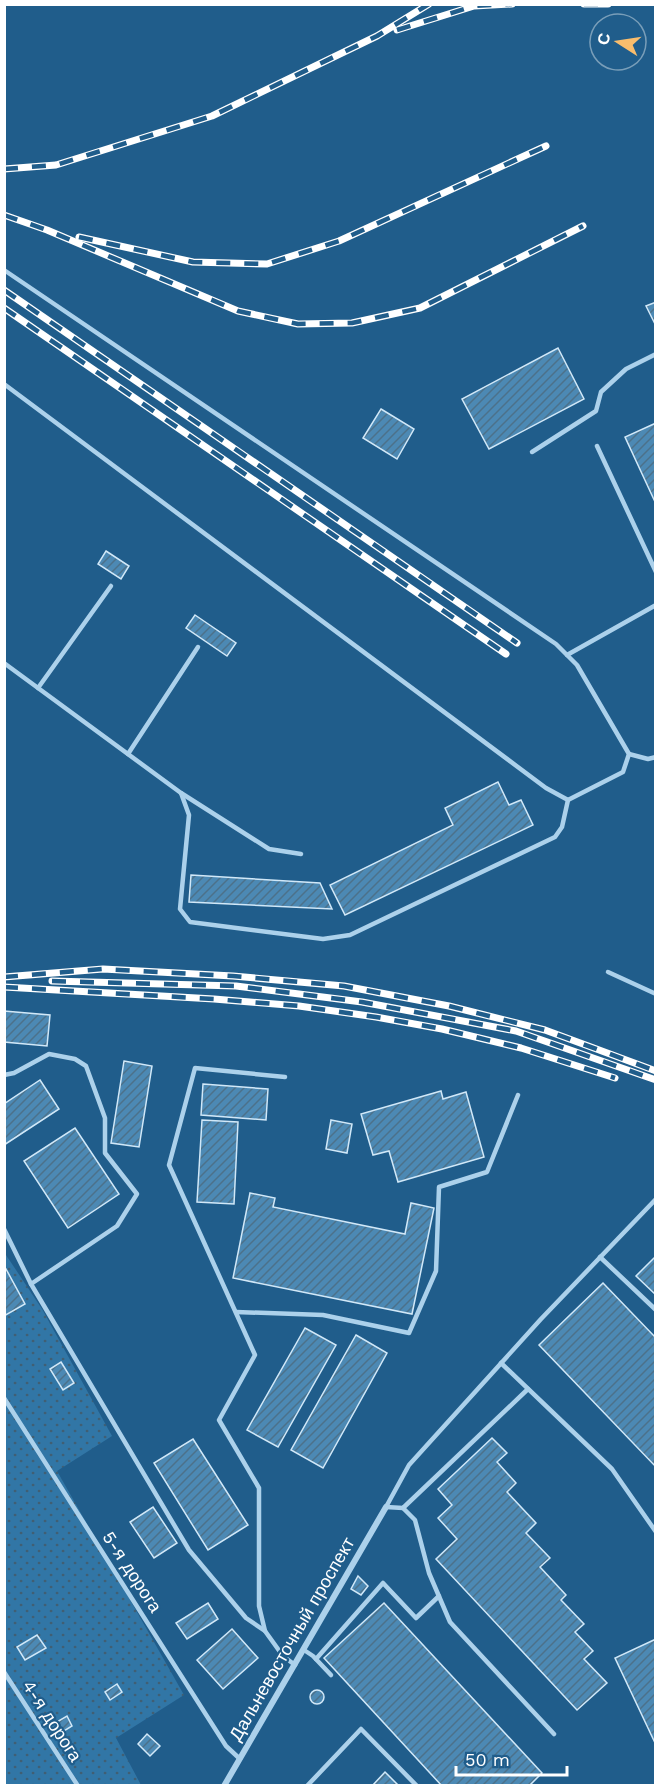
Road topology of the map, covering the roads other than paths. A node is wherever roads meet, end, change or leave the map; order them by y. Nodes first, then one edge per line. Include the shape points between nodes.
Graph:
1 (4, 270) edge
2 (656, 354) edge
3 (4, 384) edge
4 (597, 446) dead end
5 (532, 452) dead end
6 (656, 572) edge
7 (111, 586) dead end
8 (656, 605) edge
9 (198, 646) dead end
10 (567, 655) junction
11 (4, 663) edge
12 (38, 688) junction
13 (128, 754) junction
14 (629, 754) junction
15 (656, 757) edge
16 (181, 793) junction
17 (568, 800) junction
18 (301, 854) dead end
19 (608, 972) dead end
20 (656, 994) edge
21 (4, 1075) edge
22 (285, 1077) dead end
23 (518, 1095) dead end
24 (656, 1199) edge
25 (4, 1229) edge
26 (600, 1257) junction
27 (31, 1284) junction
28 (656, 1310) edge
29 (236, 1312) junction
30 (501, 1363) junction
31 (528, 1389) junction
32 (4, 1398) edge
33 (386, 1507) junction
34 (403, 1508) junction
35 (656, 1532) edge
36 (439, 1596) junction
37 (265, 1631) junction
38 (304, 1650) junction
39 (316, 1659) junction
40 (295, 1665) junction
41 (4, 1672) edge
42 (331, 1675) dead end
43 (554, 1734) dead end
44 (240, 1759) junction
45 (78, 1785) edge
46 (224, 1785) edge
47 (307, 1785) edge
48 (417, 1785) edge

1 - 10 lane
2 - 5 lane via 626,369 601,392 596,411
3 - 17 lane via 546,788
4 - 6 lane
7 - 12 lane
8 - 10 lane
9 - 13 lane
10 - 14 lane via 578,665
11 - 12 lane
12 - 13 lane
13 - 16 lane
14 - 15 lane
14 - 17 lane via 623,772
16 - 17 lane via 189,815 180,909 190,922 323,939 350,935 555,837 562,827
16 - 18 lane via 270,849
19 - 20 lane
21 - 27 lane via 14,1074 49,1054 75,1059 86,1066 105,1118 105,1153 137,1194 117,1226
22 - 29 lane via 195,1068 170,1165
23 - 29 lane via 487,1172 439,1187 436,1271 409,1333 323,1315
24 - 26 lane
25 - 27 lane
26 - 28 lane
26 - 30 lane
27 - 37 lane via 189,1550 246,1618
29 - 37 lane via 255,1355 219,1420 259,1488 260,1606
30 - 31 lane
30 - 33 lane via 409,1465
31 - 34 lane
31 - 35 lane via 612,1469
32 - 44 lane, 5-я дорога via 226,1746
33 - 34 lane
33 - 38 street, Дальневосточный проспект
34 - 36 lane via 415,1520
36 - 39 lane via 416,1618 383,1583
36 - 43 lane via 450,1622
37 - 40 lane via 283,1656
38 - 39 lane
38 - 40 street, Дальневосточный проспект
39 - 42 lane
40 - 44 street, Дальневосточный проспект
41 - 45 lane, 4-я дорога
44 - 46 street, Дальневосточный проспект
47 - 48 lane via 362,1729

